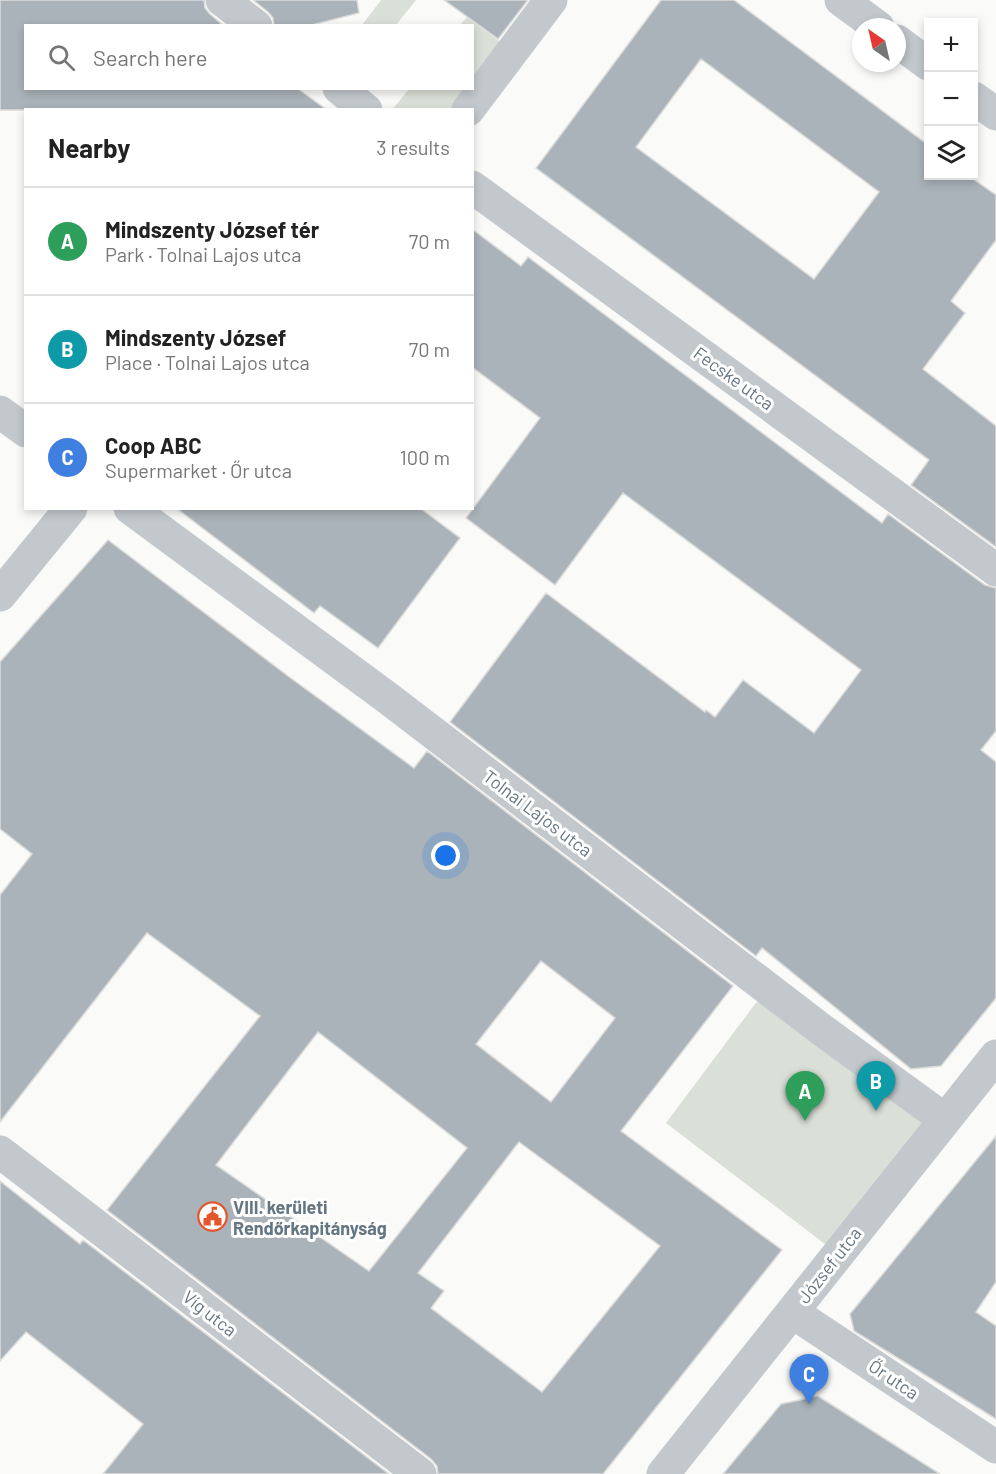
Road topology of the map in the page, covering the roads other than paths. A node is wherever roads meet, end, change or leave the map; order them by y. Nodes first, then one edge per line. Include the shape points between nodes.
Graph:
1 (222, 0) edge
2 (551, 0) edge
3 (841, 0) edge
4 (866, 18) edge
5 (253, 24) edge
6 (906, 48) edge
7 (924, 61) edge
8 (341, 90) edge
9 (978, 101) edge
10 (364, 108) edge
11 (470, 108) edge
12 (996, 114) edge
13 (474, 188) edge
14 (0, 412) edge
15 (24, 430) edge
16 (69, 510) edge
17 (133, 510) edge
18 (996, 570) edge
19 (0, 595) edge
20 (996, 1056) edge
21 (944, 1119) junction
22 (0, 1152) edge
23 (792, 1312) junction
24 (996, 1447) edge
25 (420, 1474) edge
26 (663, 1474) edge

1 - 5 street
2 - 11 street
3 - 4 street
6 - 7 street
8 - 10 street
9 - 12 street
13 - 18 street, Fecske utca
14 - 15 street
16 - 19 street
17 - 21 street, Tolnai Lajos utca
20 - 21 street, József utca
21 - 23 street, József utca
22 - 25 street, Víg utca
23 - 24 street, Őr utca
23 - 26 street, József utca

